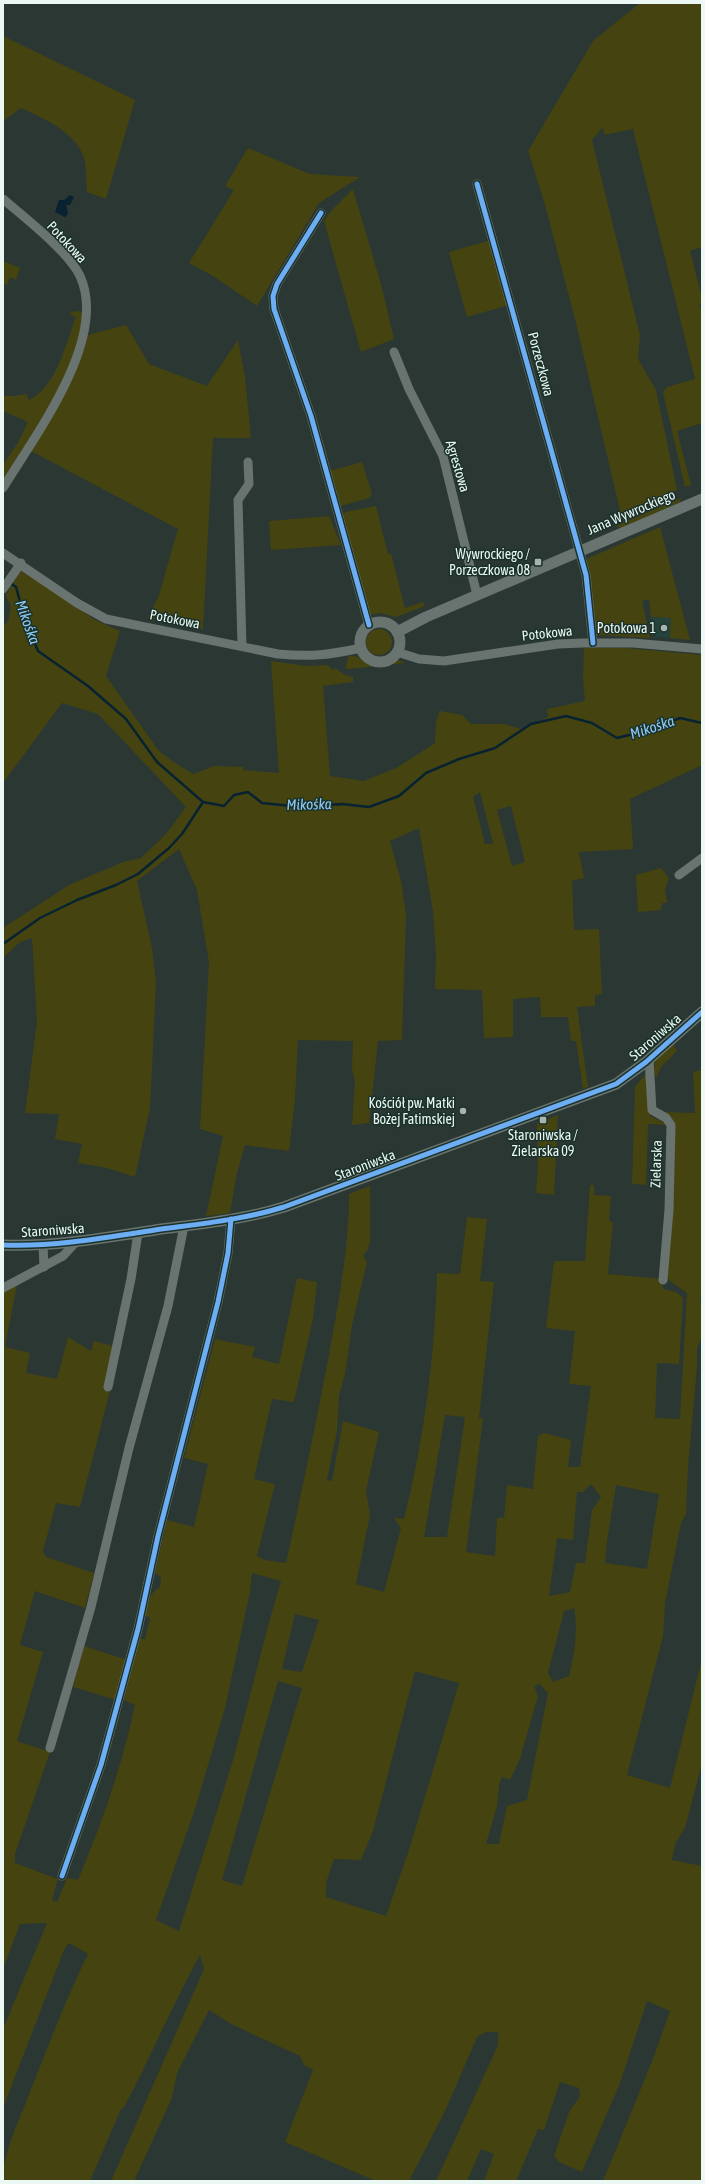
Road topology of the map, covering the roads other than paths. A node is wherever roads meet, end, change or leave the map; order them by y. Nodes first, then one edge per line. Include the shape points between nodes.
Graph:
1 (477, 184) dead end
2 (3, 199) edge
3 (321, 214) dead end
4 (394, 352) dead end
5 (248, 462) dead end
6 (3, 488) edge
7 (702, 499) edge
8 (579, 551) junction
9 (3, 552) edge
10 (21, 563) junction
11 (3, 589) edge
12 (478, 595) junction
13 (369, 625) junction
14 (397, 632) junction
15 (593, 643) junction
16 (242, 646) junction
17 (361, 648) junction
18 (702, 649) edge
19 (397, 652) junction
20 (702, 858) edge
21 (679, 875) dead end
22 (702, 1012) edge
23 (650, 1059) junction
24 (231, 1219) junction
25 (184, 1226) junction
26 (138, 1233) junction
27 (76, 1242) junction
28 (3, 1245) edge
29 (43, 1245) junction
30 (44, 1267) junction
31 (663, 1280) dead end
32 (3, 1288) edge
33 (108, 1387) dead end
34 (50, 1748) dead end
35 (62, 1876) dead end

1 - 8 street, Porzeczkowa
2 - 6 street, Potokowa via 72,262 85,291 87,316 85,333 75,363 39,430
3 - 13 street via 277,284 274,309 310,416
4 - 12 street, Agrestowa via 409,389 443,456
5 - 16 street via 249,484 238,500
7 - 8 street, Jana Wywrockiego
8 - 12 street, Jana Wywrockiego
8 - 15 street, Porzeczkowa via 586,575
9 - 10 street, Potokowa
10 - 11 street
10 - 16 street, Potokowa via 77,603 106,619
12 - 14 street, Jana Wywrockiego
13 - 14 street via 381,622 393,627
13 - 17 street via 361,635
14 - 19 street
15 - 18 street, Potokowa via 632,643
15 - 19 street, Potokowa via 558,644 444,661 419,659
16 - 17 street, Potokowa via 278,654 315,657
17 - 19 street via 366,656 375,661 390,659
20 - 21 street
22 - 23 street, Staroniwska
23 - 24 street, Staroniwska via 616,1084 601,1091 298,1202 264,1213
23 - 31 street, Zielarska via 652,1110 666,1118 671,1125 669,1210
24 - 25 street, Staroniwska
24 - 35 street via 228,1252 218,1302 158,1536 138,1629 101,1765
25 - 26 street, Staroniwska
25 - 34 street via 168,1306 129,1448 91,1607
26 - 27 street, Staroniwska
26 - 33 street
27 - 29 street, Staroniwska
27 - 30 street via 63,1256
28 - 29 street, Staroniwska
29 - 30 street
30 - 32 street

